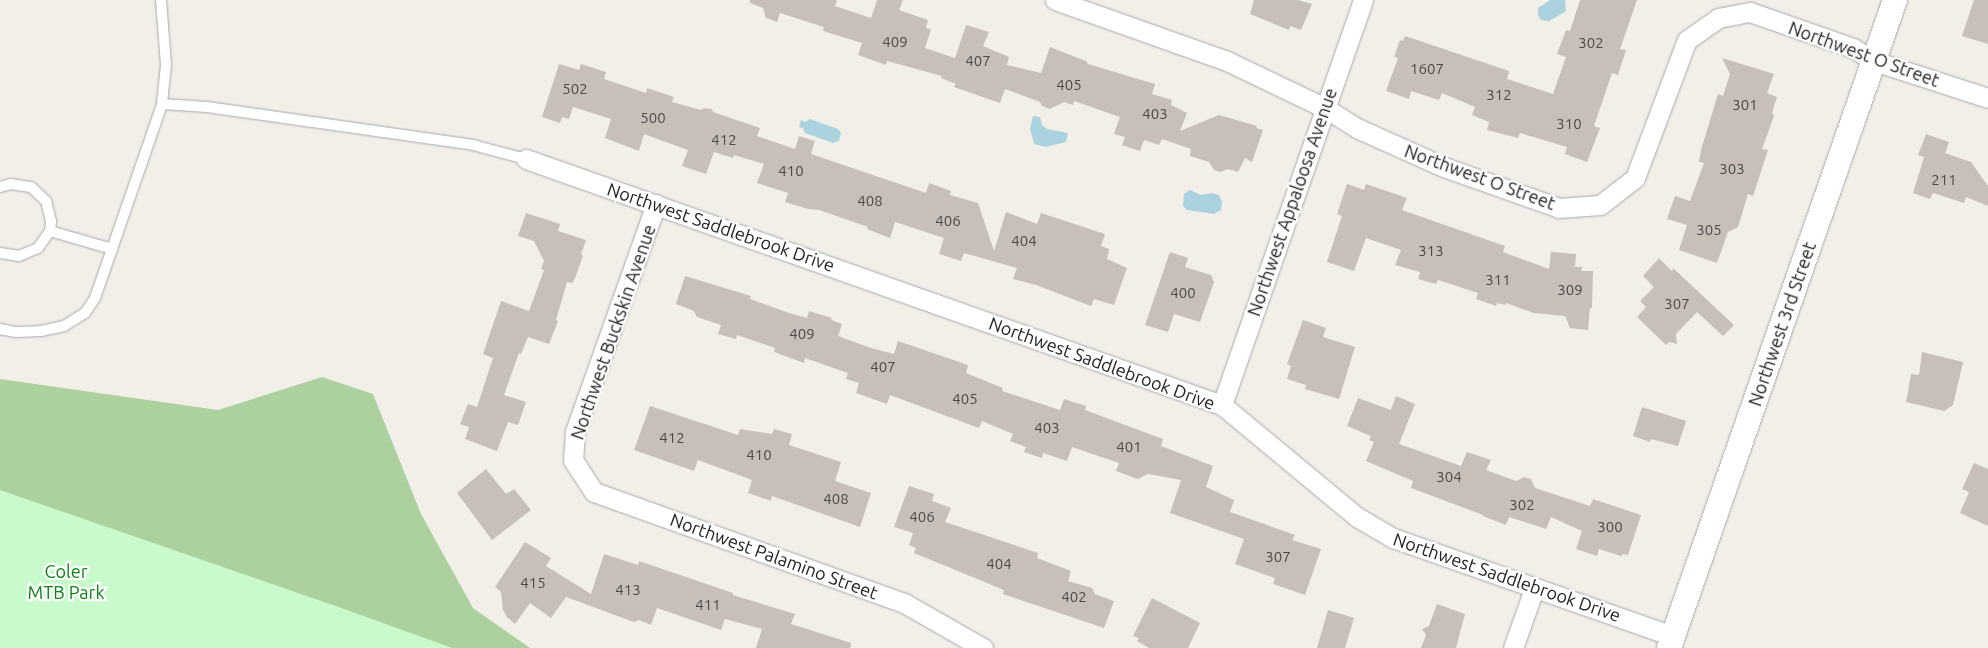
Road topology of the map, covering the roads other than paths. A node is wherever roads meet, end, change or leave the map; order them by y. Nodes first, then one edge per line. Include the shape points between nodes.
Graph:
1 (160, 0) edge
2 (1054, 0) edge
3 (1363, 0) edge
4 (1895, 0) edge
5 (1874, 61) junction
6 (1988, 98) edge
7 (162, 104) junction
8 (1325, 108) junction
9 (526, 159) joint
10 (0, 187) edge
11 (656, 204) junction
12 (50, 232) junction
13 (112, 249) junction
14 (0, 253) edge
15 (0, 329) edge
16 (1222, 405) junction
17 (573, 460) joint
18 (1534, 589) junction
19 (1671, 642) edge
20 (983, 648) edge
21 (1513, 648) edge

1 - 7 lane via 166,65
2 - 8 street, Northwest O Street via 1227,61
3 - 8 street, Northwest Appaloosa Avenue
4 - 5 street, Northwest 3rd Street
5 - 6 street, Northwest O Street
5 - 8 street, Northwest O Street via 1853,48 1750,12 1718,18 1687,40 1635,178 1600,205 1559,208 1444,167 1359,129
5 - 19 street, Northwest 3rd Street
7 - 9 lane via 464,144
7 - 13 lane
8 - 16 street, Northwest Appaloosa Avenue
9 - 11 street, Northwest Saddlebrook Drive
10 - 12 lane via 22,184 40,194 50,211
11 - 16 street, Northwest Saddlebrook Drive
11 - 17 street, Northwest Buckskin Avenue via 576,432
12 - 13 lane
12 - 14 lane via 29,254
13 - 15 lane via 95,298 85,312 64,326 16,332
16 - 18 street, Northwest Saddlebrook Drive via 1357,517 1394,538
17 - 20 street, Northwest Palamino Street via 594,492 904,603
18 - 19 street, Northwest Saddlebrook Drive
18 - 21 street

